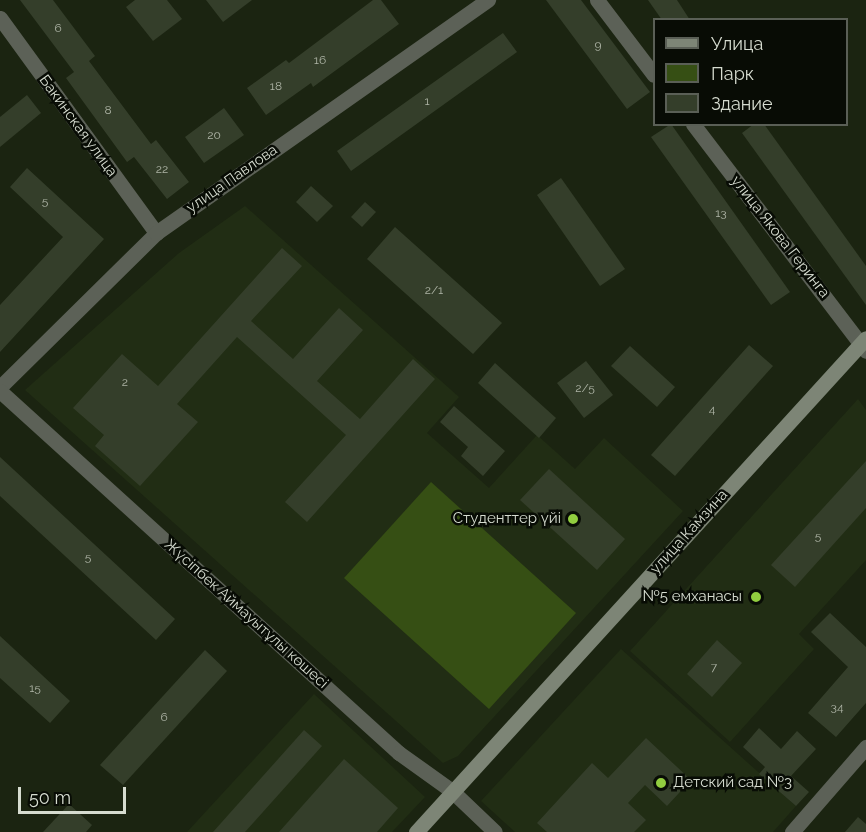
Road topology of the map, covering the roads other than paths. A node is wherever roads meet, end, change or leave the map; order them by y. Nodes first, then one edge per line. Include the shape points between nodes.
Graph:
1 (488, 0) edge
2 (597, 0) edge
3 (0, 18) edge
4 (653, 74) edge
5 (695, 126) edge
6 (156, 233) junction
7 (864, 344) edge
8 (0, 389) edge
9 (866, 747) edge
10 (452, 791) junction
11 (416, 832) edge
12 (495, 832) edge
13 (792, 832) edge

1 - 6 street, улица Павлова
2 - 4 street
3 - 6 street, Бакинская улица
5 - 7 street, улица Якова Геринга
6 - 8 street, улица Павлова
7 - 10 main road, улица Камзина
8 - 10 street, Жүсіпбек Аймауытұлы көшесі via 399,753
9 - 13 street
10 - 11 main road, улица Камзина
10 - 12 street, Жүсіпбек Аймауытұлы көшесі

